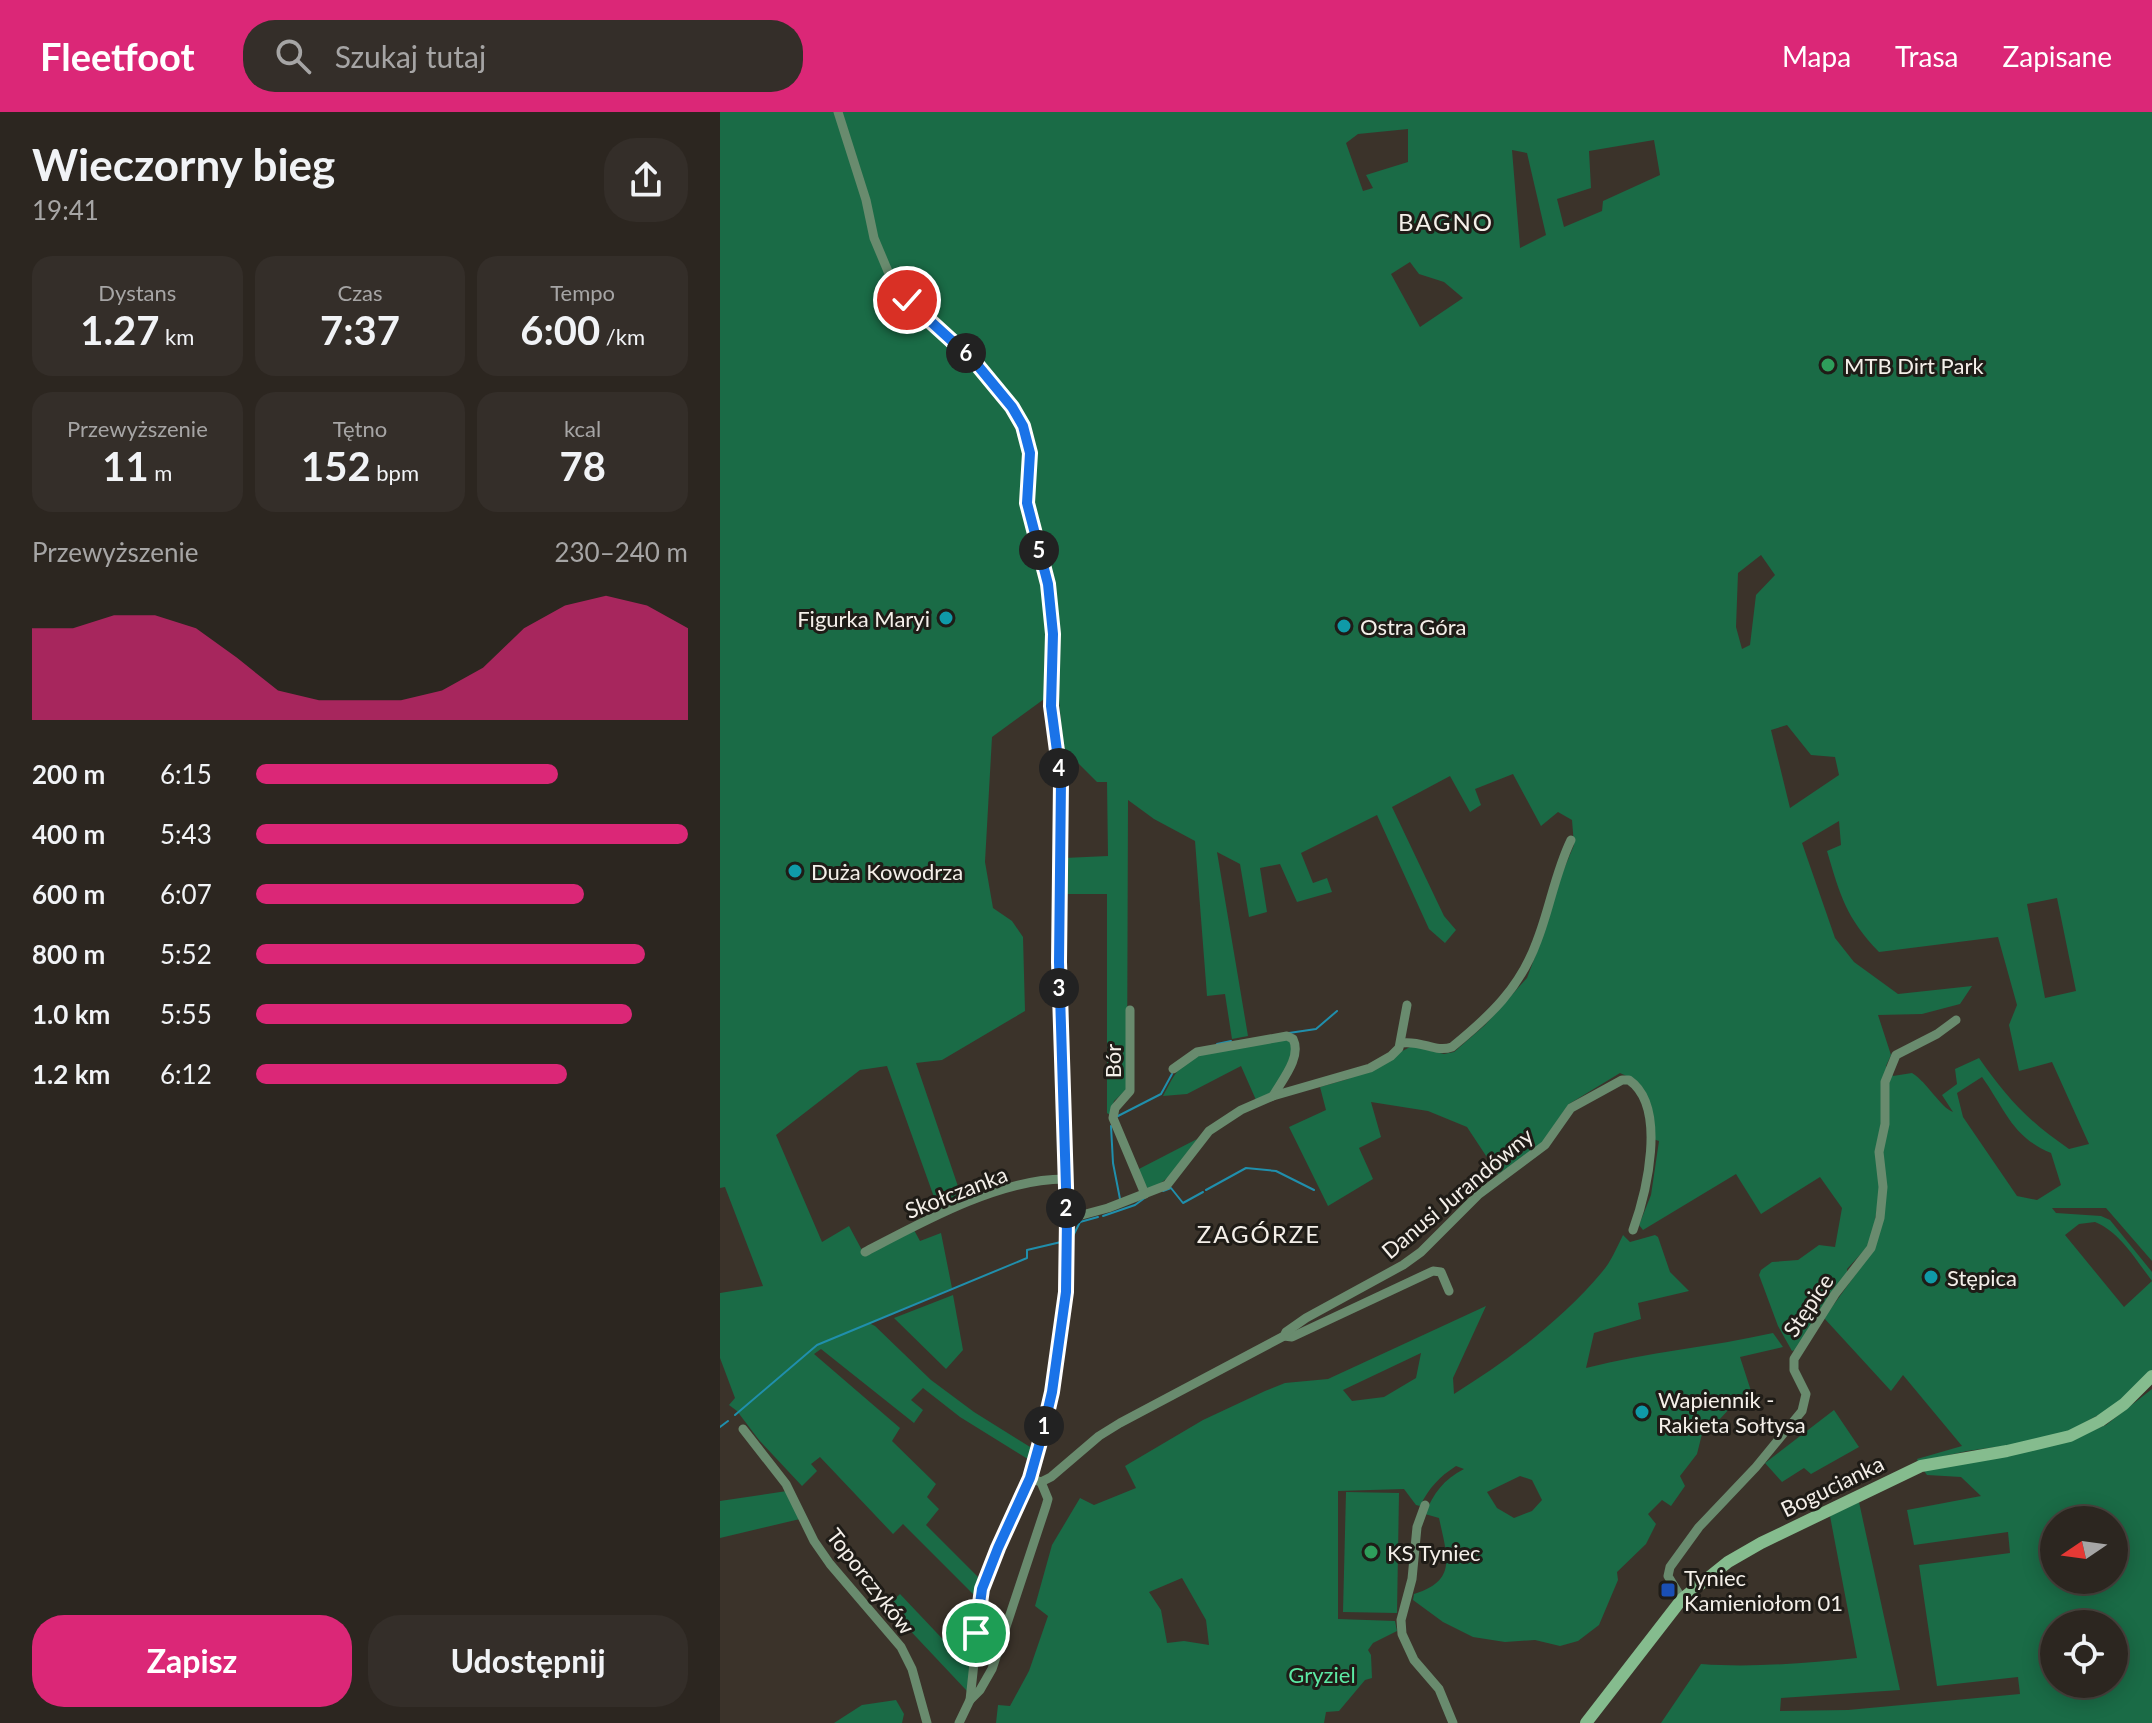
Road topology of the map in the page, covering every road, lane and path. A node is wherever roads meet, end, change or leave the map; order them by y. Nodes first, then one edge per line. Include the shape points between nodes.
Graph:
1 (838, 112) edge
2 (1571, 840) dead end
3 (1407, 1005) dead end
4 (1130, 1010) dead end
5 (1956, 1020) dead end
6 (1401, 1043) junction
7 (1173, 1069) dead end
8 (1273, 1096) junction
9 (1064, 1179) junction
10 (1145, 1194) junction
11 (1067, 1219) junction
12 (1633, 1230) dead end
13 (865, 1252) dead end
14 (1449, 1291) dead end
15 (1284, 1336) junction
16 (2152, 1376) edge
17 (743, 1429) dead end
18 (1030, 1478) junction
19 (1041, 1482) junction
20 (1425, 1505) dead end
21 (1682, 1599) junction
22 (970, 1700) junction
23 (927, 1723) edge
24 (959, 1723) edge
25 (1453, 1723) edge
26 (1586, 1723) edge

1 - 9 street via 874,238 895,288 998,387 1023,426 1030,453 1027,503 1049,591 1051,706 1061,781
2 - 6 street via 1538,940 1508,997 1452,1047
3 - 6 street
4 - 10 street, Bór via 1130,1091 1113,1118
5 - 21 street, Stępice via 1896,1055 1885,1082 1879,1152 1883,1187 1871,1248 1794,1359 1806,1394 1802,1411 1670,1567 1668,1576
6 - 8 street via 1370,1068
7 - 8 street via 1197,1052 1287,1036 1296,1045 1295,1056
8 - 10 street via 1223,1120 1167,1185
9 - 11 street
9 - 13 street, Skołczanka via 988,1196
10 - 11 street
11 - 18 street via 1066,1292 1052,1392
12 - 15 street, Danusi Jurandówny via 1649,1177 1650,1123 1638,1089 1622,1080 1571,1108 1545,1145 1478,1195 1421,1252
14 - 15 street via 1441,1272 1433,1271 1292,1337
15 - 19 street, Danusi Jurandówny via 1120,1423
16 - 21 street, Bogucianka via 2124,1404 2070,1436 1901,1474 1761,1543
17 - 23 street, Toporczyków via 786,1484 830,1564 901,1647
18 - 19 street
18 - 22 street via 982,1589
19 - 22 street via 1046,1506 992,1669
20 - 25 street via 1417,1527 1402,1634 1414,1660 1439,1689
21 - 26 street, Bogucianka
22 - 24 street

